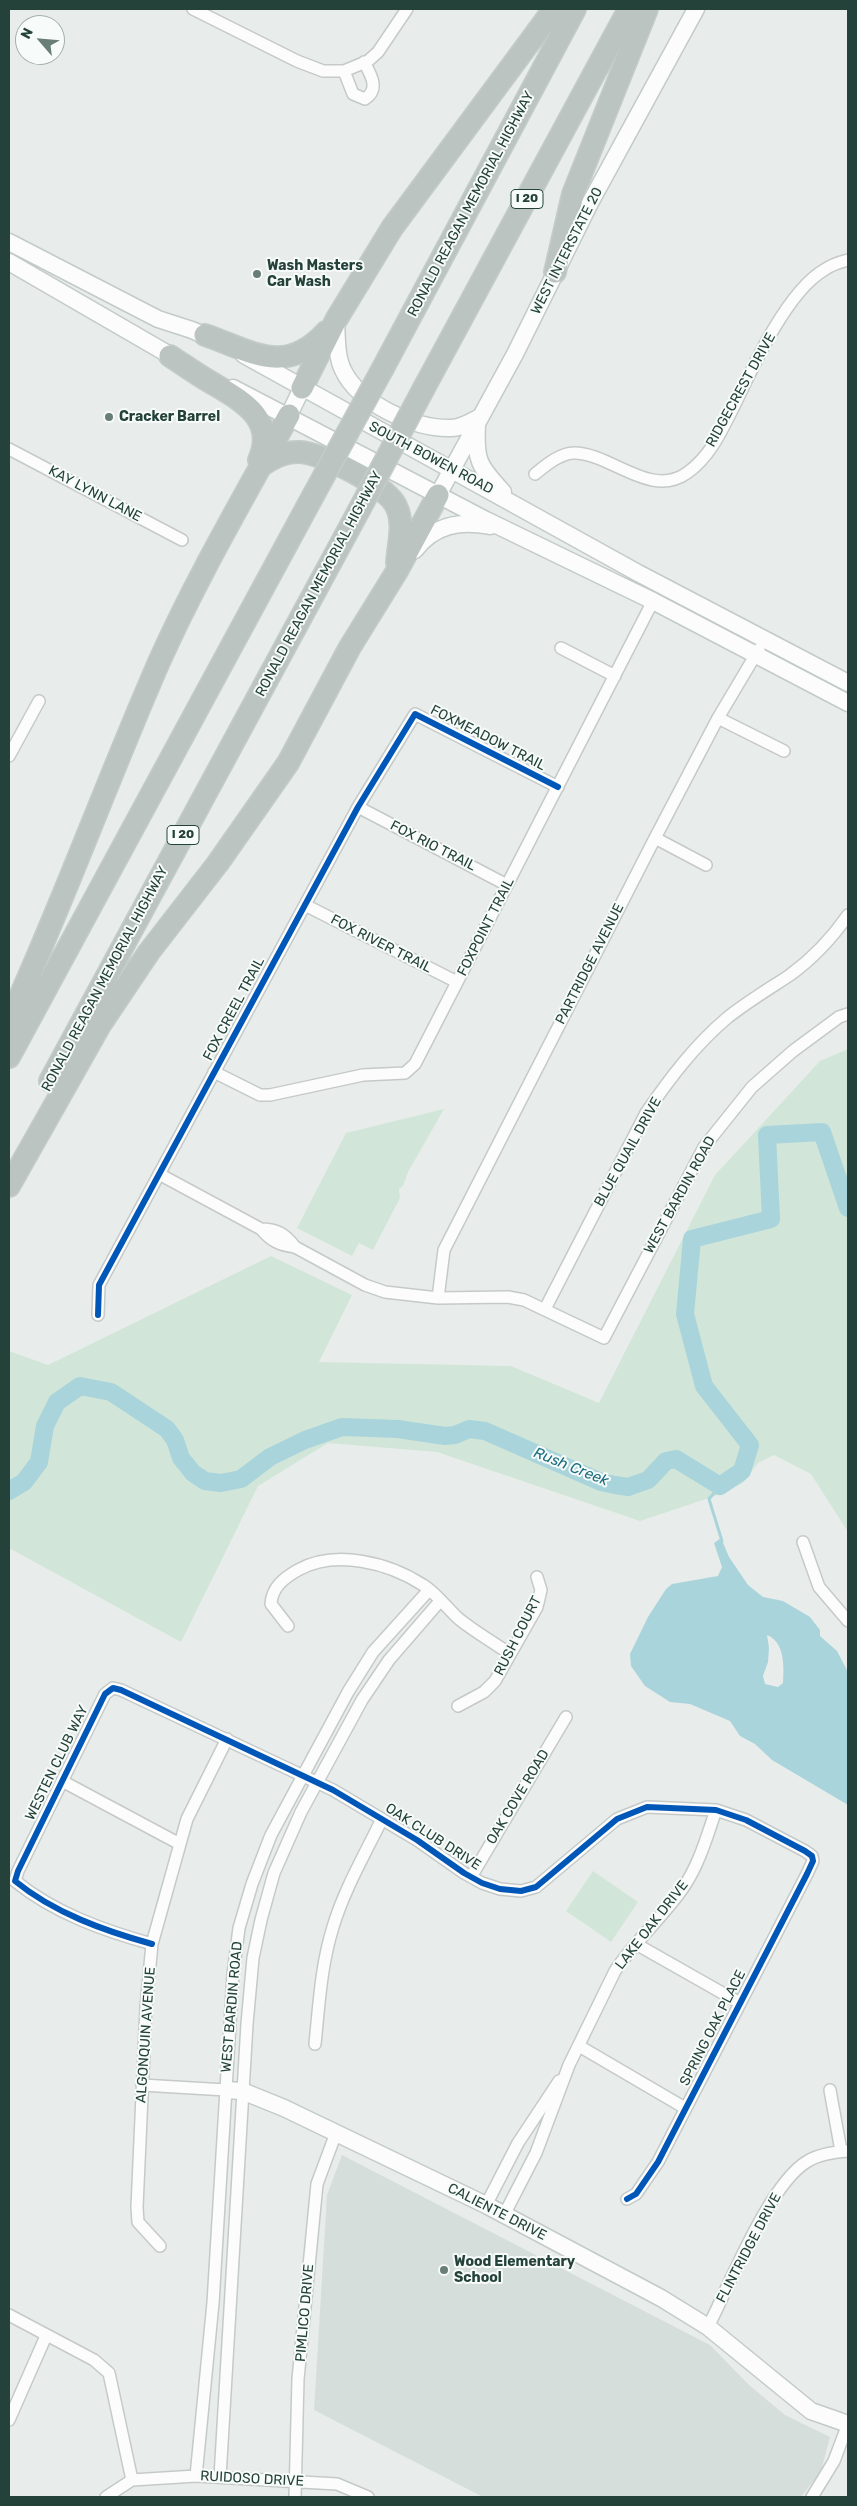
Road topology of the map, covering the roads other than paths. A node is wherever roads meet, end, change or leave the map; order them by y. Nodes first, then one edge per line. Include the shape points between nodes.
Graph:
1 (193, 9) edge
2 (407, 9) edge
3 (554, 9) edge
4 (575, 9) edge
5 (629, 9) edge
6 (647, 9) edge
7 (696, 9) edge
8 (364, 62) junction
9 (344, 72) junction
10 (9, 242) edge
11 (848, 260) edge
12 (9, 262) edge
13 (555, 272) junction
14 (70, 274) junction
15 (64, 293) junction
16 (336, 320) junction
17 (205, 335) junction
18 (170, 356) junction
19 (302, 388) junction
20 (289, 415) junction
21 (479, 419) junction
22 (9, 449) edge
23 (261, 466) junction
24 (452, 469) junction
25 (535, 474) dead end
26 (248, 488) junction
27 (438, 495) junction
28 (513, 502) junction
29 (506, 530) junction
30 (182, 540) dead end
31 (397, 571) junction
32 (653, 601) junction
33 (764, 639) junction
34 (560, 648) dead end
35 (756, 655) junction
36 (615, 676) junction
37 (848, 683) edge
38 (39, 701) dead end
39 (844, 701) edge
40 (718, 718) junction
41 (409, 721) joint
42 (784, 751) dead end
43 (9, 756) edge
44 (558, 787) junction
45 (358, 808) junction
46 (654, 838) junction
47 (706, 865) dead end
48 (507, 885) junction
49 (305, 905) junction
50 (848, 915) edge
51 (457, 982) junction
52 (848, 1014) edge
53 (9, 1021) edge
54 (9, 1057) edge
55 (214, 1072) junction
56 (9, 1158) edge
57 (160, 1174) junction
58 (9, 1186) edge
59 (438, 1298) junction
60 (545, 1309) junction
61 (98, 1315) dead end
62 (803, 1542) dead end
63 (536, 1577) dead end
64 (429, 1590) junction
65 (440, 1601) junction
66 (848, 1621) edge
67 (288, 1626) dead end
68 (510, 1654) junction
69 (116, 1688) joint
70 (458, 1706) dead end
71 (566, 1717) dead end
72 (228, 1739) junction
73 (302, 1775) junction
74 (62, 1781) junction
75 (317, 1783) junction
76 (716, 1810) junction
77 (382, 1819) junction
78 (178, 1843) junction
79 (812, 1861) joint
80 (471, 1877) junction
81 (152, 1944) junction
82 (636, 1944) junction
83 (740, 2003) junction
84 (315, 2044) dead end
85 (579, 2046) junction
86 (569, 2065) junction
87 (142, 2085) junction
88 (226, 2090) junction
89 (830, 2090) dead end
90 (242, 2091) junction
91 (686, 2108) junction
92 (336, 2133) junction
93 (845, 2151) edge
94 (627, 2200) dead end
95 (486, 2205) junction
96 (504, 2215) junction
97 (160, 2246) dead end
98 (9, 2315) edge
99 (708, 2327) junction
100 (46, 2336) junction
101 (9, 2420) edge
102 (848, 2424) edge
103 (196, 2476) junction
104 (220, 2478) junction
105 (132, 2480) junction
106 (296, 2480) junction
107 (106, 2497) edge
108 (294, 2497) edge
109 (368, 2497) edge
110 (812, 2497) edge

1 - 9 street via 296,61 323,71
2 - 8 street via 378,52
3 - 16 highway via 392,228
4 - 54 highway, RONALD REAGAN MEMORIAL HIGHWAY, bridge
5 - 56 highway, RONALD REAGAN MEMORIAL HIGHWAY / I 20, bridge
6 - 13 highway via 572,194
7 - 13 main road, WEST INTERSTATE 20
8 - 9 street
8 - 9 street via 373,82 373,91 365,99 353,94
10 - 14 main road, SOUTH BOWEN ROAD
11 - 25 street, RIDGECREST DRIVE via 824,269 798,293 743,386 716,442 686,474 652,480 592,456 573,453 550,462
12 - 15 main road, SOUTH BOWEN ROAD
13 - 21 main road, WEST INTERSTATE 20
14 - 15 main road
14 - 17 main road, SOUTH BOWEN ROAD via 158,319
15 - 18 main road, SOUTH BOWEN ROAD
16 - 17 highway via 308,348 291,356 272,358
16 - 19 highway
16 - 21 main road via 342,369 353,386 375,405 409,420 438,427 453,428
17 - 19 main road, SOUTH BOWEN ROAD
18 - 20 main road, SOUTH BOWEN ROAD
18 - 26 highway via 245,403 257,416 263,448
19 - 20 main road
19 - 24 main road, SOUTH BOWEN ROAD
20 - 23 highway
20 - 27 main road, SOUTH BOWEN ROAD
21 - 24 main road, WEST INTERSTATE 20
21 - 28 main road via 478,461
22 - 30 street, KAY LYNN LANE
23 - 26 highway
23 - 31 highway via 282,454 307,452 327,459 389,496 402,525
24 - 27 main road, WEST INTERSTATE 20
24 - 28 main road, SOUTH BOWEN ROAD
26 - 53 highway via 195,585 159,663
27 - 29 main road, SOUTH BOWEN ROAD
27 - 31 highway
28 - 33 main road, SOUTH BOWEN ROAD
29 - 31 main road via 456,523 427,536
29 - 32 main road, SOUTH BOWEN ROAD
31 - 58 highway via 350,646 288,763 218,863 149,952 100,1025
32 - 35 main road, SOUTH BOWEN ROAD
32 - 36 street, FOXPOINT TRAIL
33 - 35 street, PARTRIDGE AVENUE
33 - 37 main road, SOUTH BOWEN ROAD
34 - 36 street
35 - 39 main road, SOUTH BOWEN ROAD
35 - 40 street, PARTRIDGE AVENUE
36 - 44 street, FOXPOINT TRAIL
37 - 39 street
38 - 43 street
40 - 42 street
40 - 46 street, PARTRIDGE AVENUE
41 - 44 street, FOXMEADOW TRAIL via 415,714
41 - 45 street, FOX CREEL TRAIL
44 - 48 street, FOXPOINT TRAIL
45 - 48 street, FOX RIO TRAIL
45 - 49 street, FOX CREEL TRAIL
46 - 47 street
46 - 59 street, PARTRIDGE AVENUE via 444,1250
48 - 51 street, FOXPOINT TRAIL
49 - 51 street, FOX RIVER TRAIL
49 - 55 street, FOX CREEL TRAIL
50 - 60 street, BLUE QUAIL DRIVE via 815,954 728,1018 700,1044 667,1083 646,1113
51 - 55 street, FOXPOINT TRAIL via 415,1064 405,1072 362,1075 270,1095 260,1095
52 - 60 street, WEST BARDIN ROAD via 839,1017 752,1087 704,1147 604,1338
55 - 57 street, FOX CREEL TRAIL
57 - 59 street via 261,1228 274,1229 287,1236 295,1247 379,1290
57 - 61 street, FOX CREEL TRAIL via 99,1285
59 - 60 street via 508,1297
62 - 66 street via 819,1588
63 - 68 street, RUSH COURT via 541,1590 536,1606
64 - 65 street
64 - 67 street via 402,1573 352,1560 305,1567 286,1578 272,1596 274,1611
64 - 73 street, WEST BARDIN ROAD via 373,1652
65 - 68 street via 474,1630
65 - 75 street, WEST BARDIN ROAD via 389,1660 362,1700
68 - 70 street, RUSH COURT via 495,1681 484,1692
69 - 72 street, OAK CLUB DRIVE
69 - 74 street, WESTEN CLUB WAY via 105,1694
71 - 80 street, OAK COVE ROAD
72 - 73 street, OAK CLUB DRIVE
72 - 78 street, ALGONQUIN AVENUE
73 - 75 street, OAK CLUB DRIVE
73 - 88 street, WEST BARDIN ROAD via 271,1835 252,1884 240,1928 233,1974
74 - 78 street
74 - 81 street, WESTEN CLUB WAY via 16,1881 45,1901 107,1931
75 - 77 street, OAK CLUB DRIVE
75 - 90 street, WEST BARDIN ROAD via 274,1873 261,1920 253,1958
76 - 79 street, OAK CLUB DRIVE via 746,1820 805,1851 812,1856
76 - 80 street, OAK CLUB DRIVE via 661,1806 617,1819 536,1886 521,1891 500,1889
76 - 82 street, LAKE OAK DRIVE via 684,1888
77 - 80 street, OAK CLUB DRIVE
77 - 84 street via 333,1926
78 - 81 street, ALGONQUIN AVENUE
79 - 83 street, SPRING OAK PLACE
81 - 87 street, ALGONQUIN AVENUE
82 - 83 street
82 - 85 street, LAKE OAK DRIVE via 615,1971
83 - 91 street, SPRING OAK PLACE
85 - 86 street, LAKE OAK DRIVE
85 - 91 street
86 - 95 street, LAKE OAK DRIVE via 518,2143
86 - 96 street, LAKE OAK DRIVE via 536,2153
87 - 88 street, CALIENTE DRIVE
87 - 97 street, ALGONQUIN AVENUE via 138,2222
88 - 90 main road, CALIENTE DRIVE
88 - 103 street, WEST BARDIN ROAD via 213,2303
89 - 93 street
90 - 92 main road, CALIENTE DRIVE
90 - 104 street, WEST BARDIN ROAD
91 - 94 street, SPRING OAK PLACE via 658,2162 636,2194
92 - 95 main road, CALIENTE DRIVE
92 - 106 street, PIMLICO DRIVE via 317,2184 298,2379
93 - 99 street, FLINTRIDGE DRIVE via 808,2160 773,2196
95 - 96 main road, CALIENTE DRIVE
96 - 99 main road, CALIENTE DRIVE via 661,2298
98 - 100 street
99 - 102 main road, CALIENTE DRIVE via 811,2410
100 - 101 street
100 - 105 street via 94,2360 109,2373
102 - 110 street via 834,2461
103 - 104 street, RUIDOSO DRIVE
103 - 105 street, RUIDOSO DRIVE
104 - 106 street, RUIDOSO DRIVE
105 - 107 street
106 - 108 street, PIMLICO DRIVE
106 - 109 street, RUIDOSO DRIVE via 337,2484

